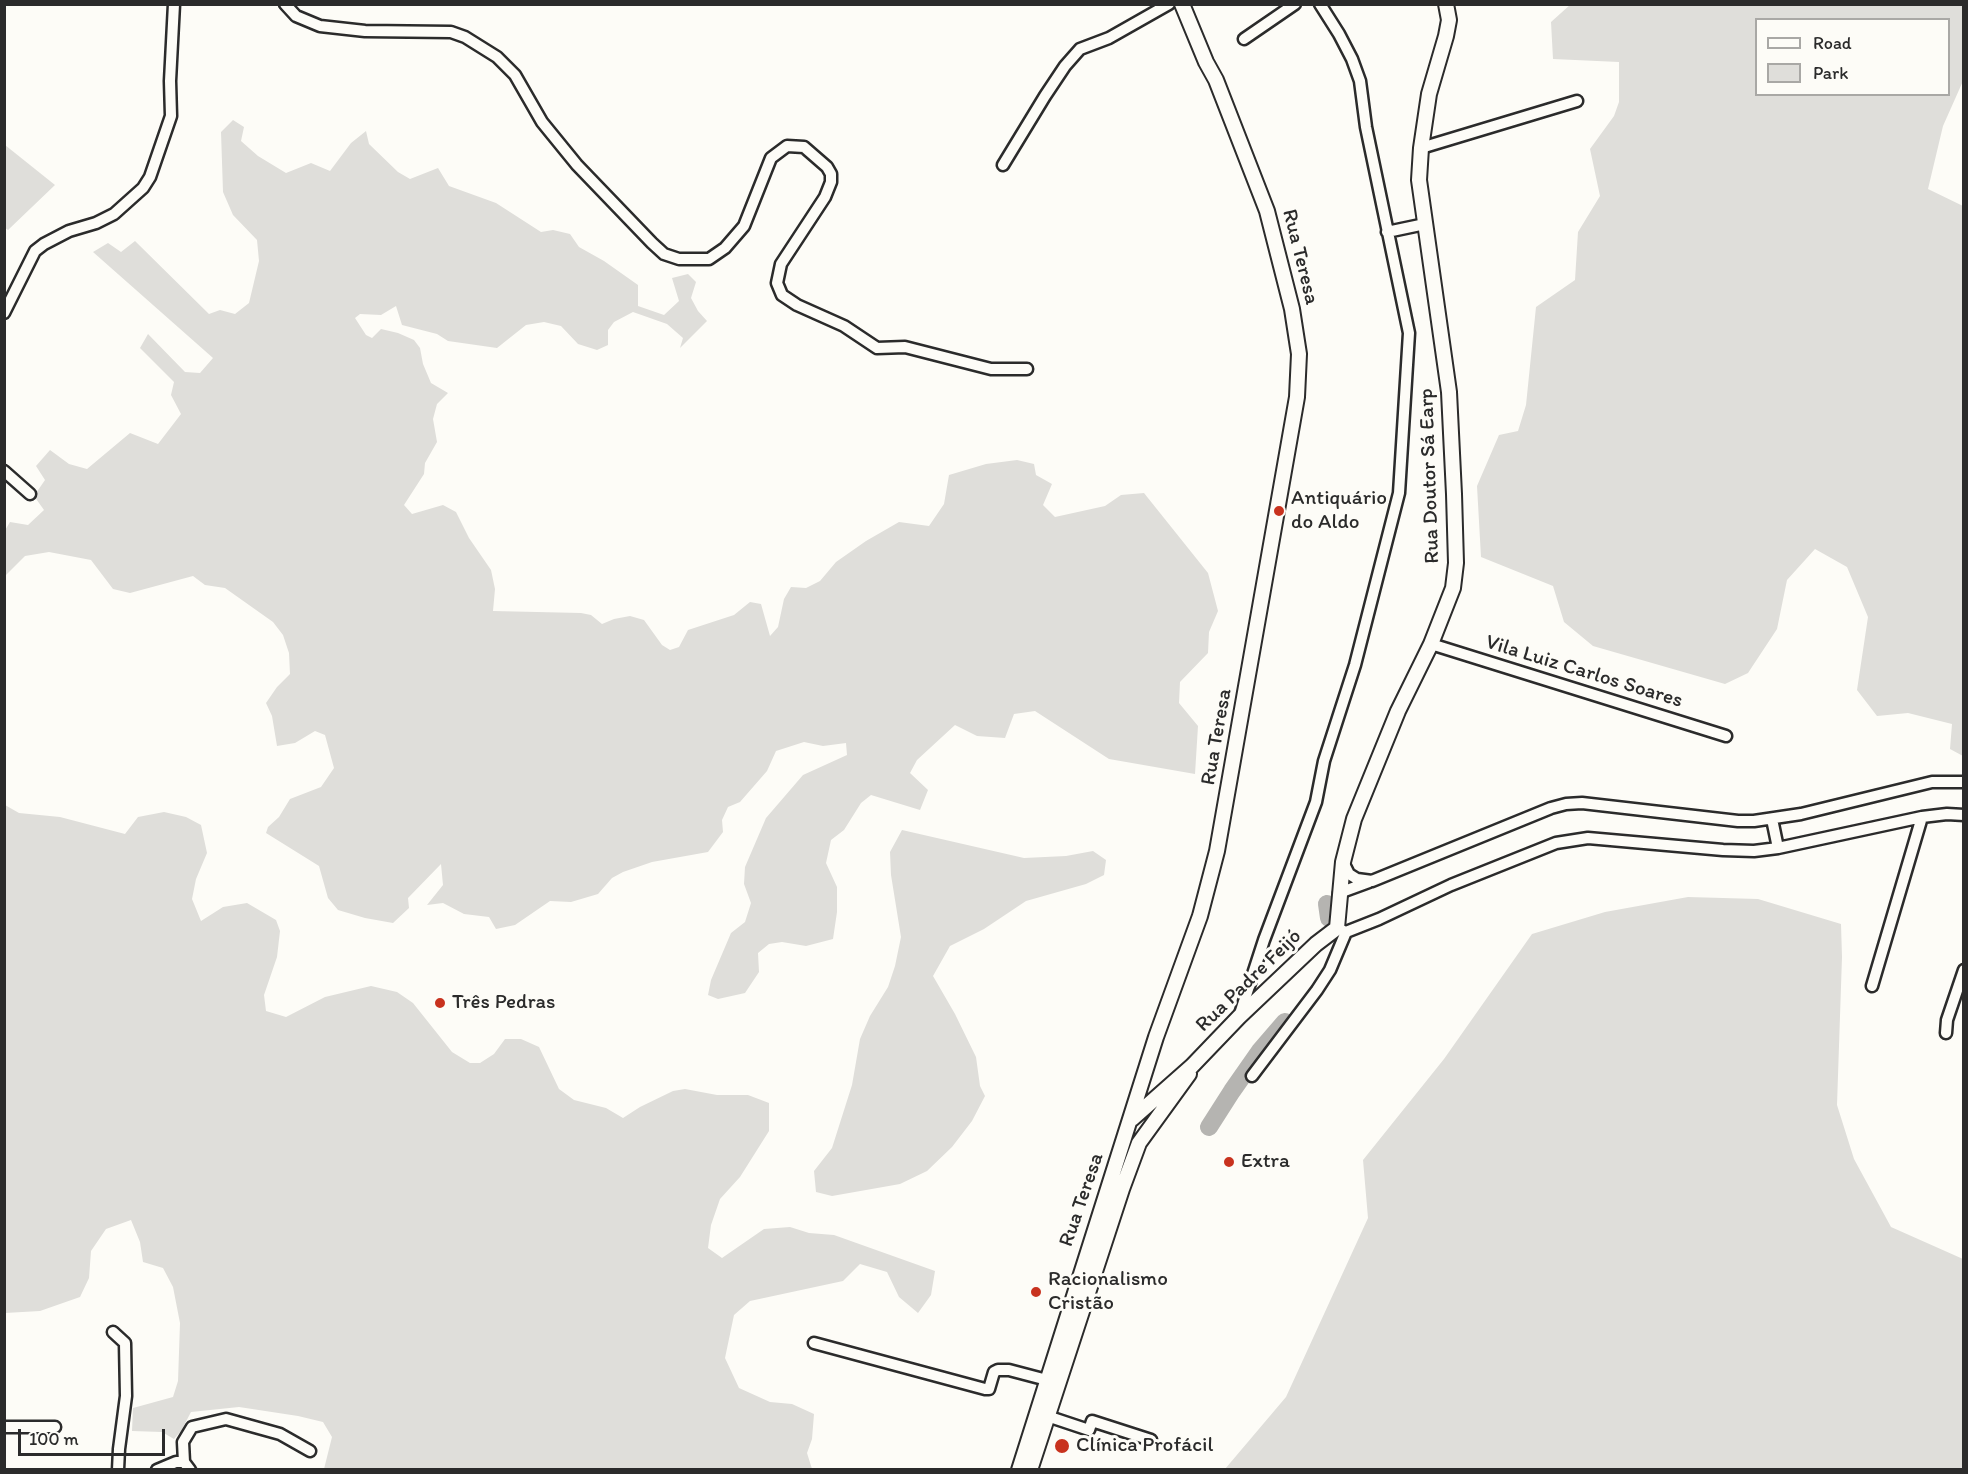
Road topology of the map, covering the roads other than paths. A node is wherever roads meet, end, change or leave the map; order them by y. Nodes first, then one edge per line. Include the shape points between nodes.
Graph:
1 (174, 4) edge
2 (285, 4) edge
3 (1169, 4) edge
4 (1182, 4) edge
5 (1295, 4) edge
6 (1320, 4) edge
7 (1446, 4) edge
8 (1244, 39) dead end
9 (1577, 101) dead end
10 (1421, 148) junction
11 (1003, 165) dead end
12 (1425, 224) junction
13 (1387, 232) junction
14 (4, 314) edge
15 (1027, 369) dead end
16 (4, 471) edge
17 (30, 494) dead end
18 (1431, 644) junction
19 (1726, 736) dead end
20 (1964, 782) edge
21 (1964, 815) edge
22 (1922, 817) junction
23 (1772, 819) junction
24 (1778, 848) junction
25 (1343, 862) junction
26 (1372, 881) junction
27 (1339, 893) junction
28 (1341, 930) junction
29 (1964, 970) edge
30 (1872, 986) dead end
31 (1239, 1017) junction
32 (1946, 1033) dead end
33 (1192, 1066) junction
34 (1252, 1076) dead end
35 (1130, 1120) junction
36 (1125, 1139) junction
37 (1139, 1143) junction
38 (112, 1332) dead end
39 (813, 1343) dead end
40 (1047, 1380) junction
41 (1047, 1416) junction
42 (4, 1427) edge
43 (55, 1427) dead end
44 (1151, 1440) dead end
45 (310, 1451) dead end
46 (187, 1466) edge
47 (118, 1470) edge
48 (156, 1470) edge
49 (1019, 1470) edge
50 (1030, 1470) edge

1 - 14 street via 171,116 150,177 114,214 69,231 35,251
2 - 15 street via 296,16 320,26 451,32 497,57 515,75 542,122 577,165 652,243 679,260 709,259 725,248 744,226 771,158 787,146 804,147 826,167 831,182 781,264 777,283 782,295 844,326 877,348 905,347 991,369
3 - 11 street via 1080,49 1045,96
4 - 35 main road, Rua Teresa via 1267,210 1293,309 1299,354 1297,397 1218,850 1200,916
5 - 8 street
6 - 13 street via 1352,59 1360,81
7 - 10 main road, Rua Doutor Sá Earp via 1449,20 1429,94
9 - 10 street
10 - 12 main road, Rua Doutor Sá Earp via 1419,180
12 - 13 street
12 - 18 main road, Rua Doutor Sá Earp via 1449,392 1456,563 1452,588
13 - 31 street via 1409,333 1399,493 1316,802
16 - 17 street
18 - 19 street, Vila Luiz Carlos Soares
18 - 25 main road, Rua Doutor Sá Earp via 1358,808
20 - 23 street via 1932,782
21 - 22 street
22 - 24 street
22 - 30 street
23 - 24 street
23 - 26 street via 1738,821 1566,804
24 - 28 street via 1723,850 1587,838 1556,843 1379,919
25 - 26 street via 1349,874
25 - 27 main road, Rua Doutor Sá Earp
26 - 27 street
27 - 28 main road, Rua Doutor Sá Earp
28 - 31 main road, Rua Padre Feijó via 1316,944
28 - 34 street via 1330,970
29 - 32 street
31 - 33 main road, Rua Padre Feijó
33 - 35 main road, Rua Padre Feijó
33 - 37 main road, Rua Padre Feijó
35 - 36 main road, Rua Teresa
36 - 37 main road via 1131,1146
36 - 40 main road, Rua Teresa
37 - 41 main road, Rua Teresa
38 - 47 street via 125,1343 126,1396
39 - 40 street via 985,1389 989,1389 998,1370
40 - 49 main road, Rua Teresa
41 - 44 street via 1089,1430 1092,1421
41 - 50 main road, Rua Teresa
42 - 43 street
45 - 46 street via 279,1434 226,1419 192,1427 183,1442
46 - 48 street via 176,1462

